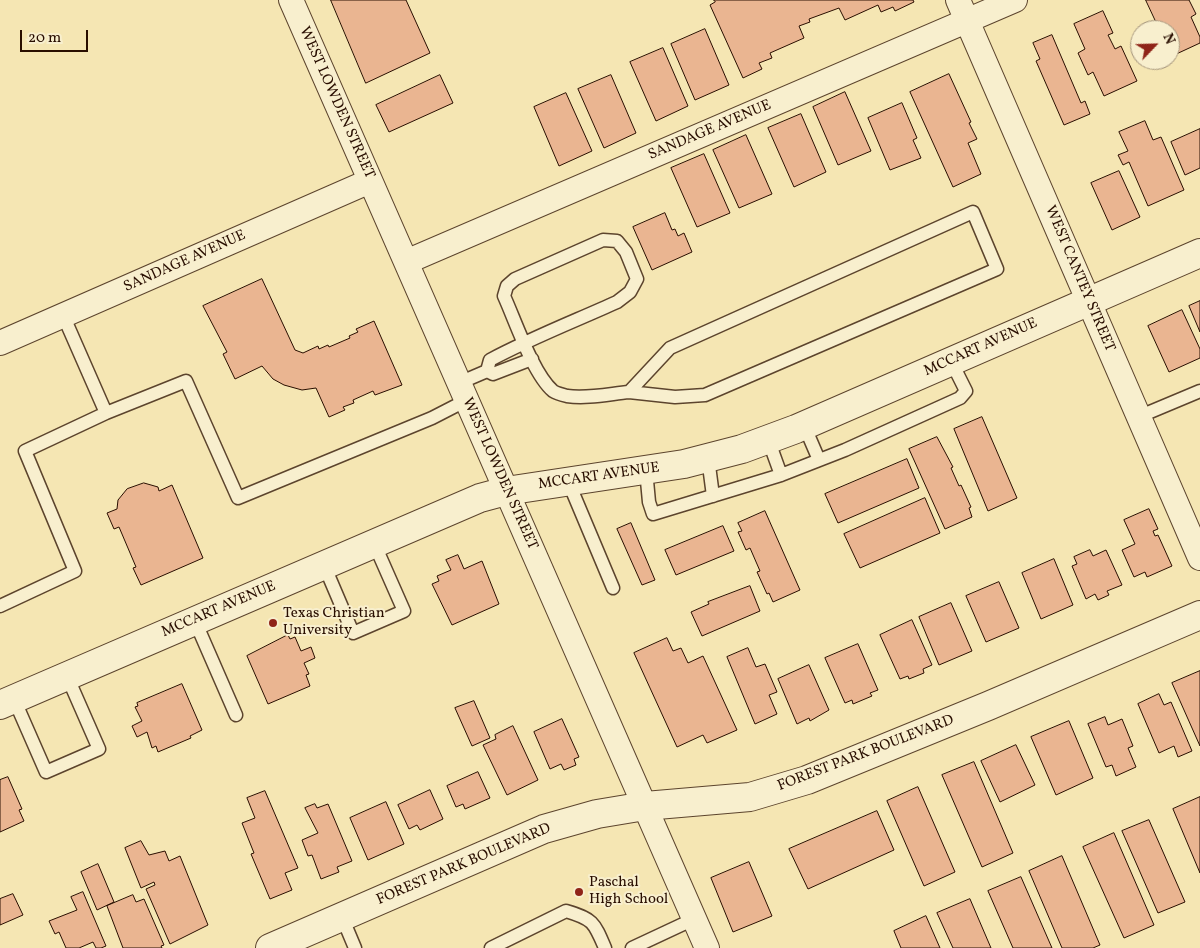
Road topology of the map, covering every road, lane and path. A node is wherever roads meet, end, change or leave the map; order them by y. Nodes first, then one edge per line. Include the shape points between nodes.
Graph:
1 (291, 0) edge
2 (1015, 0) edge
3 (962, 10) edge
4 (370, 181) junction
5 (1200, 253) edge
6 (406, 262) junction
7 (1088, 302) junction
8 (63, 315) junction
9 (0, 343) edge
10 (525, 344) junction
11 (532, 359) junction
12 (951, 361) junction
13 (487, 371) junction
14 (1200, 391) edge
15 (463, 392) junction
16 (629, 392) junction
17 (106, 413) junction
18 (1138, 417) junction
19 (804, 425) junction
20 (768, 439) junction
21 (708, 458) junction
22 (819, 460) junction
23 (646, 470) junction
24 (781, 476) junction
25 (568, 481) junction
26 (506, 491) junction
27 (713, 496) junction
28 (374, 544) junction
29 (1200, 558) edge
30 (324, 565) junction
31 (613, 588) dead end
32 (0, 606) edge
33 (1200, 615) edge
34 (195, 621) junction
35 (67, 676) junction
36 (7, 702) edge
37 (236, 715) dead end
38 (645, 806) junction
39 (342, 917) junction
40 (694, 919) junction
41 (270, 948) edge
42 (355, 948) edge
43 (491, 948) edge
44 (605, 948) edge
45 (632, 948) edge
46 (707, 948) edge

1 - 4 street, WEST LOWDEN STREET
2 - 3 street, SANDAGE AVENUE
3 - 6 street, SANDAGE AVENUE
3 - 7 street, WEST CANTEY STREET
4 - 6 street, WEST LOWDEN STREET
4 - 8 street, SANDAGE AVENUE
5 - 7 street, MCCART AVENUE
6 - 15 street, WEST LOWDEN STREET
7 - 12 street, MCCART AVENUE
7 - 18 street, WEST CANTEY STREET
8 - 9 street, SANDAGE AVENUE
8 - 17 lane
10 - 10 lane via 504,296 507,286 515,279 604,240 617,240 626,252 637,279 630,292 617,302
10 - 11 lane
10 - 13 lane via 490,360
11 - 13 lane via 493,374
11 - 16 lane via 554,391 568,396
12 - 19 street, MCCART AVENUE
12 - 22 lane via 966,391 960,398
13 - 15 lane
14 - 18 lane
15 - 17 lane via 432,418 238,498 186,380
15 - 26 street, WEST LOWDEN STREET
16 - 16 lane via 675,397 705,395 998,269 973,212 670,348
17 - 32 lane via 25,451 75,572
18 - 29 street, WEST CANTEY STREET
19 - 20 street, MCCART AVENUE
19 - 22 lane
20 - 21 street, MCCART AVENUE
20 - 24 lane
21 - 23 street, MCCART AVENUE
21 - 27 lane
22 - 24 lane
23 - 25 street, MCCART AVENUE
23 - 27 lane via 653,514
24 - 27 lane
25 - 26 street, MCCART AVENUE
25 - 31 lane
26 - 28 street, MCCART AVENUE via 480,498
26 - 38 street, WEST LOWDEN STREET
28 - 30 street, MCCART AVENUE
28 - 30 lane via 404,612 353,634
30 - 34 street, MCCART AVENUE
33 - 38 street, FOREST PARK BOULEVARD via 807,780 750,797
34 - 35 street, MCCART AVENUE
34 - 37 lane
35 - 36 street, MCCART AVENUE
35 - 36 lane via 99,749 46,772
38 - 39 street, FOREST PARK BOULEVARD via 597,814 544,829
38 - 40 street, WEST LOWDEN STREET
39 - 41 street, FOREST PARK BOULEVARD
39 - 42 lane
40 - 45 lane
40 - 46 street, WEST LOWDEN STREET
43 - 44 lane via 566,911 587,917 596,927

